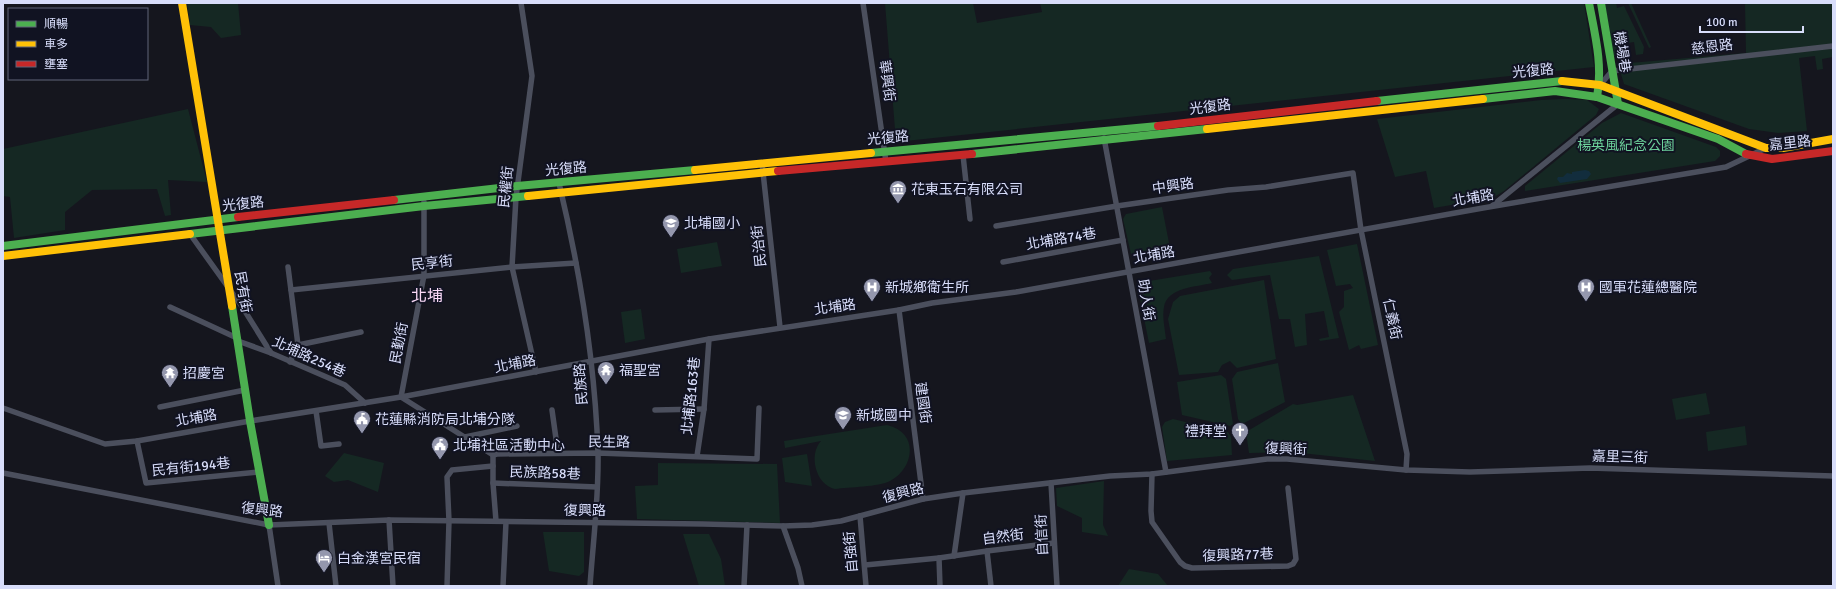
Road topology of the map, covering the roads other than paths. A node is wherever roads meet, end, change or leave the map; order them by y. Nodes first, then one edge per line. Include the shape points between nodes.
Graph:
1 (182, 3) edge
2 (521, 3) edge
3 (863, 3) edge
4 (1589, 3) edge
5 (1601, 3) edge
6 (1604, 23) junction
7 (1593, 25) junction
8 (1833, 46) edge
9 (1612, 71) junction
10 (1600, 85) junction
11 (1615, 90) junction
12 (1597, 97) junction
13 (1618, 104) junction
14 (1104, 137) junction
15 (1833, 140) edge
16 (1766, 148) junction
17 (885, 152) junction
18 (1833, 152) edge
19 (962, 156) junction
20 (1750, 156) junction
21 (886, 162) junction
22 (762, 163) junction
23 (763, 174) junction
24 (1353, 174) joint
25 (559, 183) junction
26 (517, 186) junction
27 (561, 192) junction
28 (424, 197) junction
29 (516, 197) junction
30 (424, 206) junction
31 (1117, 206) junction
32 (1492, 206) junction
33 (219, 219) junction
34 (970, 219) dead end
35 (996, 226) dead end
36 (219, 230) junction
37 (1361, 230) junction
38 (190, 234) junction
39 (1123, 240) junction
40 (3, 246) edge
41 (3, 256) edge
42 (1003, 262) dead end
43 (576, 263) junction
44 (288, 267) dead end
45 (512, 267) junction
46 (1129, 272) junction
47 (424, 275) junction
48 (229, 288) junction
49 (291, 290) junction
50 (170, 307) dead end
51 (899, 310) junction
52 (780, 327) junction
53 (361, 332) dead end
54 (238, 339) junction
55 (708, 339) junction
56 (298, 344) junction
57 (271, 353) junction
58 (591, 360) junction
59 (290, 362) junction
60 (536, 372) junction
61 (245, 390) junction
62 (401, 397) junction
63 (365, 403) junction
64 (160, 407) dead end
65 (3, 408) edge
66 (759, 408) dead end
67 (704, 409) junction
68 (552, 410) dead end
69 (655, 410) dead end
70 (316, 411) junction
71 (250, 420) junction
72 (517, 426) dead end
73 (465, 437) junction
74 (137, 441) junction
75 (339, 444) dead end
76 (558, 453) junction
77 (598, 453) junction
78 (493, 455) junction
79 (697, 456) junction
80 (493, 466) junction
81 (1406, 470) junction
82 (259, 472) junction
83 (1166, 472) junction
84 (3, 473) edge
85 (1152, 474) junction
86 (1833, 476) edge
87 (493, 483) junction
88 (1051, 483) junction
89 (597, 487) junction
90 (1288, 488) dead end
91 (963, 493) junction
92 (923, 499) junction
93 (860, 516) junction
94 (389, 520) junction
95 (449, 520) junction
96 (496, 521) junction
97 (506, 522) junction
98 (594, 522) junction
99 (329, 523) junction
100 (269, 525) junction
101 (747, 525) junction
102 (783, 526) junction
103 (1054, 543) junction
104 (987, 551) junction
105 (954, 556) junction
106 (939, 558) junction
107 (865, 565) junction
108 (278, 586) edge
109 (336, 586) edge
110 (393, 586) edge
111 (447, 586) edge
112 (503, 586) edge
113 (590, 586) edge
114 (744, 586) edge
115 (802, 586) edge
116 (866, 586) edge
117 (940, 586) edge
118 (990, 586) edge
119 (1057, 586) edge

1 - 33 main road, 民有街
2 - 26 street, 民權街 via 532,76
3 - 17 street, 華興街
4 - 7 main road, 機場巷
5 - 6 main road, 機場巷
6 - 7 main road
6 - 9 main road, 機場巷
7 - 10 main road, 機場巷
8 - 9 street, 慈恩路
9 - 10 street
9 - 11 main road, 機場巷
10 - 11 main road, 光復路
10 - 12 main road, 機場巷
10 - 14 main road, 光復路 via 1559,81
11 - 13 main road, 機場巷
11 - 16 main road, 光復路
12 - 13 main road, 光復路
12 - 14 main road, 光復路 via 1555,91
13 - 20 main road, 光復路 via 1718,139
13 - 32 street
14 - 17 main road, 光復路
14 - 19 main road, 光復路
14 - 31 street, 助人街
15 - 16 main road, 嘉里路 via 1783,148
16 - 20 street, 北埔路
17 - 21 street, 華興街
17 - 22 main road, 光復路
18 - 20 main road, 嘉里路 via 1772,159
19 - 21 main road, 光復路
19 - 34 street
20 - 32 street, 北埔路 via 1726,167
21 - 23 main road, 光復路
22 - 23 street, 民治街
22 - 25 main road, 光復路
23 - 27 main road, 光復路
23 - 52 street, 民治街
24 - 31 street, 中興路
24 - 37 street, 仁義街
25 - 26 main road, 光復路
25 - 27 street, 民族路
26 - 28 main road, 光復路
26 - 29 street, 民權街
27 - 29 main road, 光復路
27 - 43 street, 民族路
28 - 30 street, 民勤街
28 - 33 main road, 光復路
29 - 30 main road, 光復路
29 - 45 street, 民權街
30 - 36 main road, 光復路
30 - 47 street, 民勤街
31 - 35 street, 中興路
31 - 39 street, 助人街
32 - 37 street, 北埔路
33 - 36 main road, 民有街
33 - 40 main road, 光復路
36 - 38 main road, 光復路
36 - 48 main road, 民有街
37 - 46 street, 北埔路
37 - 81 street, 仁義街 via 1407,454
38 - 41 main road, 光復路
38 - 48 street
39 - 42 street, 北埔路74巷
39 - 46 street, 助人街
43 - 45 street, 民享街
43 - 58 street, 民族路
44 - 49 street
45 - 47 street, 民享街
45 - 60 street, 民權街
46 - 51 street, 北埔路
46 - 83 street, 助人街
47 - 49 street, 民享街
47 - 62 street, 民勤街
48 - 54 main road, 民有街
48 - 57 street
49 - 56 street
50 - 54 street, 北埔路254巷
51 - 52 street, 北埔路
51 - 92 street, 建國街
52 - 55 street, 北埔路
53 - 56 street
54 - 57 street, 北埔路254巷
54 - 61 main road, 民有街
55 - 58 street, 北埔路
55 - 67 street, 北埔路163巷
56 - 59 street
57 - 59 street, 北埔路254巷
58 - 60 street, 北埔路
58 - 77 street, 民族路
59 - 63 street, 北埔路254巷 via 345,386
60 - 62 street, 北埔路
61 - 64 street
61 - 71 main road, 民有街
62 - 63 street, 北埔路
62 - 73 street
63 - 70 street, 北埔路
65 - 74 street, 北埔路 via 105,444
66 - 79 street, 民生路 via 757,459
67 - 69 street
67 - 79 street, 北埔路163巷
68 - 76 street
70 - 71 street, 北埔路
70 - 75 street via 321,446
71 - 74 street, 北埔路
71 - 82 main road, 民有街
72 - 73 street
73 - 78 street
74 - 82 street, 民有街194巷 via 146,483
76 - 77 street, 民生路
76 - 78 street, 民生路
77 - 79 street, 民生路
77 - 89 street, 民族路
78 - 80 street
80 - 87 street
80 - 95 street via 452,470 447,477
81 - 83 street, 復興街 via 1268,459
81 - 86 street, 嘉里三街 via 1470,472 1590,468
82 - 100 main road, 民有街
83 - 85 street, 復興路
84 - 100 street, 復興路
85 - 88 street, 復興路
85 - 90 street, 復興路77巷 via 1152,522 1180,562 1192,568 1293,564 1296,559
87 - 89 street, 民族路58巷
87 - 96 street
88 - 91 street, 復興路
88 - 103 street, 自信街
89 - 98 street, 民族路
91 - 92 street, 復興路
91 - 105 street
92 - 93 street, 復興路
93 - 102 street, 復興路 via 812,525
93 - 107 street, 自強街
94 - 95 street, 復興路
94 - 99 street, 復興路
94 - 110 street
95 - 96 street, 復興路
95 - 111 street
96 - 97 street, 復興路
97 - 98 street, 復興路
97 - 112 street
98 - 101 street, 復興路
98 - 113 street, 民族路
99 - 100 street, 復興路
99 - 109 street
100 - 108 street, 民有街
101 - 102 street, 復興路
101 - 114 street
102 - 115 street
103 - 104 street, 自然街
103 - 119 street, 自信街
104 - 105 street, 自然街
104 - 118 street
105 - 106 street, 自然街
106 - 107 street, 自然街
106 - 117 street
107 - 116 street, 自強街

